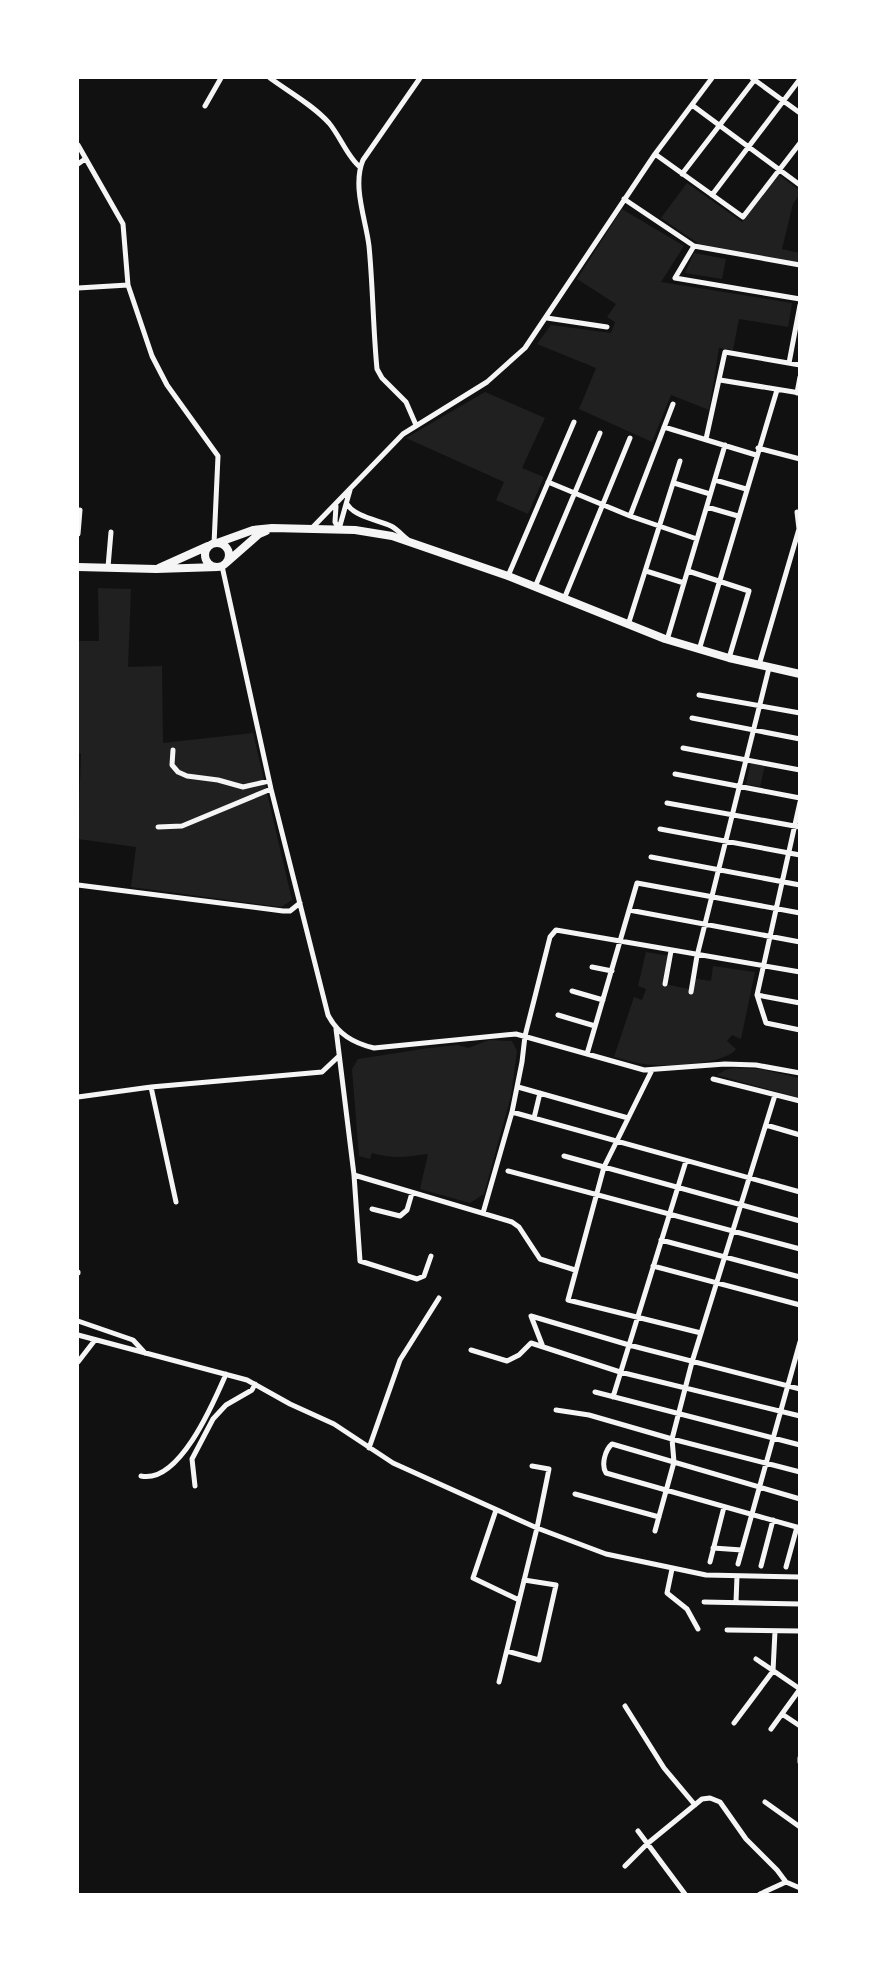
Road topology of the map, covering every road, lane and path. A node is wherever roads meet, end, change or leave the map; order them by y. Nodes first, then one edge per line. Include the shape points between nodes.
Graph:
1 (221, 78) edge
2 (270, 78) edge
3 (420, 78) edge
4 (712, 78) edge
5 (754, 78) edge
6 (800, 79) edge
7 (783, 101) junction
8 (692, 105) junction
9 (205, 106) dead end
10 (800, 113) edge
11 (719, 125) junction
12 (800, 143) edge
13 (78, 145) edge
14 (748, 146) junction
15 (655, 154) junction
16 (85, 158) junction
17 (78, 164) edge
18 (360, 168) junction
19 (778, 169) junction
20 (682, 174) junction
21 (800, 185) edge
22 (712, 195) junction
23 (624, 200) junction
24 (694, 246) junction
25 (800, 265) edge
26 (128, 285) junction
27 (78, 288) edge
28 (800, 299) edge
29 (800, 305) edge
30 (547, 318) junction
31 (798, 322) edge
32 (606, 327) dead end
33 (789, 363) junction
34 (800, 365) edge
35 (800, 377) edge
36 (720, 380) junction
37 (777, 390) junction
38 (798, 393) edge
39 (673, 404) dead end
40 (574, 422) dead end
41 (416, 425) junction
42 (664, 426) junction
43 (600, 433) dead end
44 (630, 438) dead end
45 (706, 439) junction
46 (725, 445) junction
47 (758, 448) junction
48 (756, 454) junction
49 (800, 458) edge
50 (680, 461) dead end
51 (715, 480) junction
52 (548, 482) junction
53 (674, 484) junction
54 (350, 489) junction
55 (746, 489) junction
56 (575, 493) junction
57 (710, 494) junction
58 (347, 504) junction
59 (603, 505) junction
60 (336, 506) junction
61 (707, 507) junction
62 (80, 510) dead end
63 (796, 512) dead end
64 (630, 516) junction
65 (738, 516) junction
66 (272, 528) junction
67 (312, 528) junction
68 (660, 528) junction
69 (339, 529) junction
70 (111, 532) dead end
71 (78, 534) edge
72 (697, 539) junction
73 (412, 543) junction
74 (214, 544) junction
75 (78, 566) edge
76 (222, 566) junction
77 (108, 568) junction
78 (156, 569) junction
79 (646, 571) junction
80 (688, 571) junction
81 (508, 576) junction
82 (719, 581) junction
83 (684, 583) junction
84 (536, 587) junction
85 (564, 599) junction
86 (628, 625) junction
87 (667, 640) junction
88 (699, 650) junction
89 (729, 658) junction
90 (759, 666) junction
91 (770, 668) junction
92 (800, 674) edge
93 (699, 695) dead end
94 (760, 706) junction
95 (800, 713) edge
96 (692, 718) dead end
97 (754, 730) junction
98 (800, 739) edge
99 (683, 748) dead end
100 (173, 750) dead end
101 (746, 760) junction
102 (800, 770) edge
103 (676, 774) dead end
104 (269, 781) junction
105 (740, 786) junction
106 (271, 789) junction
107 (800, 798) edge
108 (800, 802) edge
109 (667, 803) dead end
110 (733, 815) junction
111 (158, 826) dead end
112 (797, 826) edge
113 (660, 829) dead end
114 (726, 841) junction
115 (788, 853) junction
116 (800, 855) edge
117 (651, 857) dead end
118 (719, 870) junction
119 (782, 881) junction
120 (78, 884) edge
121 (800, 885) edge
122 (712, 897) junction
123 (300, 903) junction
124 (776, 908) junction
125 (629, 910) junction
126 (800, 913) edge
127 (705, 924) junction
128 (770, 936) junction
129 (621, 941) junction
130 (800, 942) edge
131 (671, 951) junction
132 (697, 956) junction
133 (592, 966) dead end
134 (763, 967) junction
135 (612, 971) junction
136 (800, 972) edge
137 (665, 984) dead end
138 (572, 991) dead end
139 (691, 992) dead end
140 (758, 995) junction
141 (603, 1000) junction
142 (800, 1003) edge
143 (558, 1015) dead end
144 (595, 1026) junction
145 (336, 1029) junction
146 (800, 1030) edge
147 (525, 1036) junction
148 (587, 1054) junction
149 (339, 1056) junction
150 (652, 1070) junction
151 (800, 1073) edge
152 (714, 1079) dead end
153 (151, 1087) junction
154 (518, 1087) junction
155 (540, 1093) junction
156 (775, 1094) junction
157 (78, 1097) edge
158 (800, 1101) edge
159 (512, 1112) junction
160 (534, 1118) junction
161 (628, 1118) junction
162 (766, 1125) junction
163 (800, 1135) edge
164 (616, 1140) junction
165 (564, 1156) dead end
166 (686, 1161) junction
167 (604, 1167) junction
168 (508, 1171) dead end
169 (354, 1175) junction
170 (749, 1179) junction
171 (678, 1188) junction
172 (800, 1192) edge
173 (412, 1193) junction
174 (595, 1193) junction
175 (176, 1202) dead end
176 (741, 1205) junction
177 (372, 1209) dead end
178 (483, 1213) junction
179 (670, 1213) junction
180 (800, 1221) edge
181 (733, 1231) junction
182 (661, 1240) junction
183 (800, 1249) edge
184 (431, 1256) dead end
185 (725, 1257) junction
186 (653, 1266) junction
187 (575, 1270) junction
188 (800, 1277) edge
189 (717, 1283) junction
190 (439, 1298) dead end
191 (800, 1305) edge
192 (637, 1318) junction
193 (78, 1321) edge
194 (701, 1333) junction
195 (78, 1335) edge
196 (95, 1340) junction
197 (800, 1342) edge
198 (628, 1345) junction
199 (543, 1347) junction
200 (471, 1350) dead end
201 (146, 1353) junction
202 (797, 1359) edge
203 (78, 1362) edge
204 (692, 1362) junction
205 (620, 1372) junction
206 (226, 1374) junction
207 (255, 1384) junction
208 (787, 1386) junction
209 (686, 1388) junction
210 (800, 1389) edge
211 (595, 1392) dead end
212 (613, 1396) junction
213 (556, 1410) dead end
214 (780, 1411) junction
215 (679, 1414) junction
216 (800, 1416) edge
217 (773, 1438) junction
218 (672, 1439) junction
219 (800, 1446) edge
220 (369, 1448) junction
221 (674, 1462) junction
222 (766, 1463) junction
223 (532, 1466) dead end
224 (800, 1472) edge
225 (141, 1476) dead end
226 (195, 1486) dead end
227 (760, 1488) junction
228 (666, 1490) junction
229 (575, 1494) dead end
230 (800, 1500) edge
231 (724, 1507) junction
232 (496, 1510) junction
233 (752, 1514) junction
234 (659, 1517) junction
235 (773, 1520) junction
236 (798, 1527) edge
237 (537, 1528) junction
238 (655, 1531) dead end
239 (713, 1548) junction
240 (742, 1550) junction
241 (710, 1562) dead end
242 (738, 1564) dead end
243 (760, 1566) dead end
244 (786, 1567) dead end
245 (672, 1569) junction
246 (737, 1576) junction
247 (800, 1578) edge
248 (524, 1580) junction
249 (519, 1600) junction
250 (704, 1602) dead end
251 (736, 1602) junction
252 (800, 1604) edge
253 (698, 1629) dead end
254 (727, 1630) dead end
255 (775, 1631) junction
256 (800, 1632) edge
257 (506, 1651) junction
258 (756, 1659) dead end
259 (773, 1671) junction
260 (499, 1682) dead end
261 (800, 1689) edge
262 (625, 1706) dead end
263 (782, 1714) junction
264 (734, 1723) dead end
265 (800, 1726) edge
266 (771, 1729) dead end
267 (765, 1802) dead end
268 (695, 1805) junction
269 (800, 1827) edge
270 (638, 1831) dead end
271 (647, 1844) junction
272 (625, 1866) dead end
273 (786, 1882) junction
274 (800, 1888) edge
275 (686, 1894) edge
276 (760, 1894) edge

1 - 9 street
2 - 18 street via 327,121
3 - 18 street
4 - 8 street
5 - 7 street
5 - 11 street
6 - 7 street
7 - 10 street
7 - 14 street
8 - 11 street
8 - 15 street
11 - 14 street
11 - 20 street
12 - 19 street
13 - 16 street
14 - 19 street
14 - 22 street
15 - 20 street
15 - 23 street
16 - 17 street
16 - 26 street via 123,224
18 - 41 street via 377,369 406,402
19 - 21 street
19 - 22 street via 743,217
20 - 22 street
23 - 24 street
23 - 30 street
24 - 25 street
24 - 28 street via 674,278
26 - 27 street
26 - 74 street via 159,371 218,456
29 - 31 street
30 - 32 street
30 - 41 street via 528,345 502,370
31 - 33 street
33 - 34 street
33 - 36 street via 725,352
35 - 38 street
36 - 37 street
36 - 45 street
37 - 38 street
37 - 47 street
39 - 42 street
40 - 52 street
41 - 54 street via 399,437
42 - 45 street
42 - 64 street
43 - 56 street
44 - 59 street
45 - 46 street
46 - 48 street
46 - 51 street
47 - 48 street
47 - 49 street
48 - 55 street
50 - 53 street
51 - 55 street
51 - 57 street
52 - 56 street
52 - 81 street
53 - 57 street
53 - 68 street
54 - 58 street
54 - 60 street
55 - 65 street
56 - 59 street
56 - 84 street
57 - 61 street
58 - 69 street
58 - 73 street via 357,513 393,527
59 - 64 street
59 - 85 street
60 - 67 street
60 - 69 street
61 - 65 street
61 - 72 street
62 - 71 street
63 - 90 street via 799,529
64 - 68 street
65 - 82 street
66 - 67 main road
66 - 74 main road via 253,530
66 - 76 main road via 259,534
67 - 69 main road
68 - 72 street
68 - 79 street
69 - 73 main road via 368,531
70 - 77 street
72 - 80 street
73 - 81 main road
74 - 76 main road via 224,545 228,551 228,558
74 - 76 main road via 206,549 205,556 208,563
74 - 78 main road
75 - 77 main road
76 - 78 main road
76 - 104 street
77 - 78 main road
79 - 83 street
79 - 86 street
80 - 82 street
80 - 83 street
81 - 84 main road
82 - 88 street
82 - 89 street via 749,591
83 - 87 street
84 - 85 main road
85 - 86 main road
86 - 87 main road
87 - 88 main road
88 - 89 main road
89 - 90 main road
90 - 91 main road
91 - 92 main road
91 - 94 street
93 - 94 street
94 - 95 street
94 - 97 street
96 - 97 street
97 - 98 street
97 - 101 street
99 - 101 street
100 - 104 street via 174,769 187,776 242,787
101 - 102 street
101 - 105 street
103 - 105 street
104 - 106 street
105 - 107 street
105 - 110 street
106 - 111 street via 182,826
106 - 123 street
108 - 112 street
109 - 110 street
110 - 112 street
110 - 114 street
112 - 115 street
113 - 114 street
114 - 115 street
114 - 118 street
115 - 116 street
115 - 119 street
117 - 118 street
118 - 119 street
118 - 122 street
119 - 121 street
119 - 124 street
120 - 123 street via 283,911 290,911
122 - 124 street
122 - 125 street via 637,883
122 - 127 street
123 - 145 street via 328,1015
124 - 126 street
124 - 128 street
125 - 127 street
125 - 129 street
127 - 128 street
127 - 132 street
128 - 130 street
128 - 134 street
129 - 131 street
129 - 135 street
129 - 147 street via 560,929 552,933
131 - 132 street
131 - 137 street
132 - 134 street
132 - 139 street
133 - 135 street
134 - 136 street
134 - 140 street
135 - 141 street
138 - 141 street
140 - 142 street
140 - 146 street via 766,1023
141 - 144 street
143 - 144 street
144 - 148 street
145 - 147 street via 353,1041 374,1048 516,1034
145 - 149 street
147 - 148 street
147 - 154 street
148 - 150 street via 636,1069
149 - 153 street via 322,1072
149 - 169 street
150 - 151 street via 725,1064 756,1065
150 - 161 street
152 - 156 street
153 - 157 street
153 - 175 street
154 - 155 street
154 - 159 street
155 - 160 street
155 - 161 street
156 - 158 street
156 - 162 street
159 - 160 street
159 - 178 street
160 - 164 street
161 - 164 street
162 - 163 street
162 - 170 street
164 - 166 street
164 - 167 street
165 - 167 street
166 - 170 street
166 - 171 street
167 - 171 street
167 - 174 street
168 - 174 street
169 - 173 street
169 - 184 street via 360,1261 417,1279 424,1276
170 - 172 street
170 - 176 street
171 - 176 street
171 - 179 street
173 - 177 street via 407,1210 400,1216
173 - 178 street
174 - 179 street
174 - 187 street
176 - 180 street
176 - 181 street
178 - 187 street via 504,1218 519,1227 544,1262
179 - 181 street
179 - 182 street
181 - 183 street
181 - 185 street
182 - 185 street
182 - 186 street
185 - 188 street
185 - 189 street
186 - 189 street
186 - 192 street
187 - 192 street via 568,1300
189 - 191 street
189 - 194 street
190 - 220 street via 400,1360
192 - 194 street
192 - 198 street
193 - 201 street via 132,1340
194 - 204 street
195 - 196 street
196 - 201 street
196 - 203 street
197 - 202 street
198 - 199 street via 531,1316
198 - 204 street
198 - 205 street
199 - 200 street via 531,1343 507,1361
199 - 205 street
201 - 206 street
202 - 208 street
204 - 208 street
204 - 209 street
205 - 209 street
205 - 212 street
206 - 207 street
206 - 225 street via 181,1458 161,1474
207 - 220 street via 334,1424
207 - 226 street via 252,1390 226,1405 212,1419 192,1459
208 - 210 street
208 - 214 street
209 - 214 street
209 - 215 street
211 - 212 street
212 - 215 street
213 - 218 street via 590,1415
214 - 216 street
214 - 217 street
215 - 217 street
215 - 218 street
217 - 219 street
217 - 222 street
218 - 221 street
218 - 222 street
220 - 232 street via 394,1463
221 - 227 street
221 - 228 street
221 - 228 street via 612,1444 603,1464 606,1473
222 - 224 street
222 - 227 street
223 - 237 street via 549,1469
227 - 230 street
227 - 233 street
228 - 231 street
228 - 234 street
229 - 234 street
231 - 233 street
231 - 239 street
232 - 237 street
232 - 249 street via 473,1578
233 - 235 street
233 - 240 street
234 - 238 street
235 - 236 street
235 - 243 street
236 - 244 street
237 - 245 street via 606,1554
237 - 248 street
239 - 240 street
239 - 241 street
240 - 242 street
245 - 246 street
245 - 253 street via 667,1593 687,1608
246 - 247 street
246 - 251 street
248 - 249 street
248 - 257 street via 556,1585 539,1660
249 - 257 street
250 - 251 street
251 - 252 street
254 - 255 street
255 - 256 street
255 - 259 street
257 - 260 street
258 - 259 street
259 - 261 street
259 - 264 street
261 - 263 street
262 - 268 street via 664,1768
263 - 265 street
263 - 266 street
267 - 269 street
268 - 271 street
268 - 273 street via 707,1798 720,1802 746,1839
270 - 271 street
271 - 272 street
271 - 275 street
273 - 274 street
273 - 276 street

